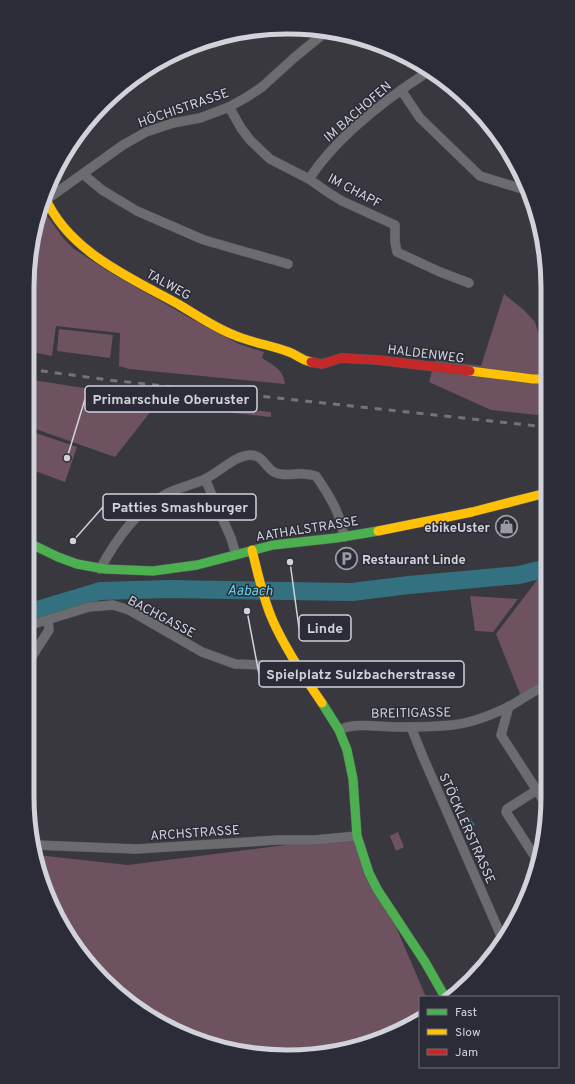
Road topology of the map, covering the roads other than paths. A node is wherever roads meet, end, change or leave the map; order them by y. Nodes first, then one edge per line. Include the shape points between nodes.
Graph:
1 (321, 36) edge
2 (425, 75) edge
3 (401, 90) junction
4 (229, 107) junction
5 (83, 174) junction
6 (309, 179) junction
7 (521, 189) edge
8 (51, 195) edge
9 (48, 205) edge
10 (288, 264) dead end
11 (469, 282) dead end
12 (303, 361) joint
13 (541, 379) edge
14 (205, 479) junction
15 (541, 494) edge
16 (344, 537) junction
17 (34, 545) edge
18 (252, 550) junction
19 (236, 554) junction
20 (100, 568) junction
21 (48, 620) junction
22 (34, 624) edge
23 (34, 653) edge
24 (261, 666) dead end
25 (541, 689) edge
26 (509, 706) junction
27 (411, 727) junction
28 (339, 730) junction
29 (537, 790) junction
30 (541, 796) edge
31 (357, 836) junction
32 (39, 845) edge
33 (534, 855) edge
34 (500, 934) edge
35 (444, 996) edge

1 - 4 street, HÖCHISTRASSE via 262,87
2 - 3 street, IM BACHOFEN
3 - 6 street, IM BACHOFEN via 333,149
3 - 7 street via 420,118 480,176
4 - 5 street, HÖCHISTRASSE via 200,118 146,132
4 - 6 street, IM CHAPF via 241,128 259,150 282,166
5 - 8 street, HÖCHISTRASSE
5 - 10 street via 102,190 137,211 204,240
6 - 11 street, IM CHAPF via 342,201 395,225 397,252
9 - 12 street, TALWEG via 66,230 109,266 233,335 291,352
12 - 13 street, HALDENWEG via 322,364 341,358 363,359
14 - 16 street via 246,455 259,457 278,474 316,476 341,520
14 - 19 street
14 - 20 street via 169,493 145,508 126,528
15 - 16 street, AATHALSTRASSE
16 - 18 street, AATHALSTRASSE via 273,545
17 - 20 street, AATHALSTRASSE via 77,564
18 - 19 street, AATHALSTRASSE
18 - 28 street via 273,621 291,656
19 - 20 street, AATHALSTRASSE via 181,568
21 - 22 street, BACHGASSE
21 - 23 street via 48,630
21 - 24 street, BACHGASSE via 90,607 113,605 129,610 214,657 235,664
25 - 26 street, BREITIGASSE
26 - 27 street, BREITIGASSE via 471,721
26 - 29 street via 501,735
27 - 28 street, BREITIGASSE via 355,726
27 - 34 street, STÖCKLERSTRASSE
28 - 31 street via 351,764
29 - 30 street
29 - 33 street via 506,812
31 - 32 street, ARCHSTRASSE via 136,849
31 - 35 street via 377,889

